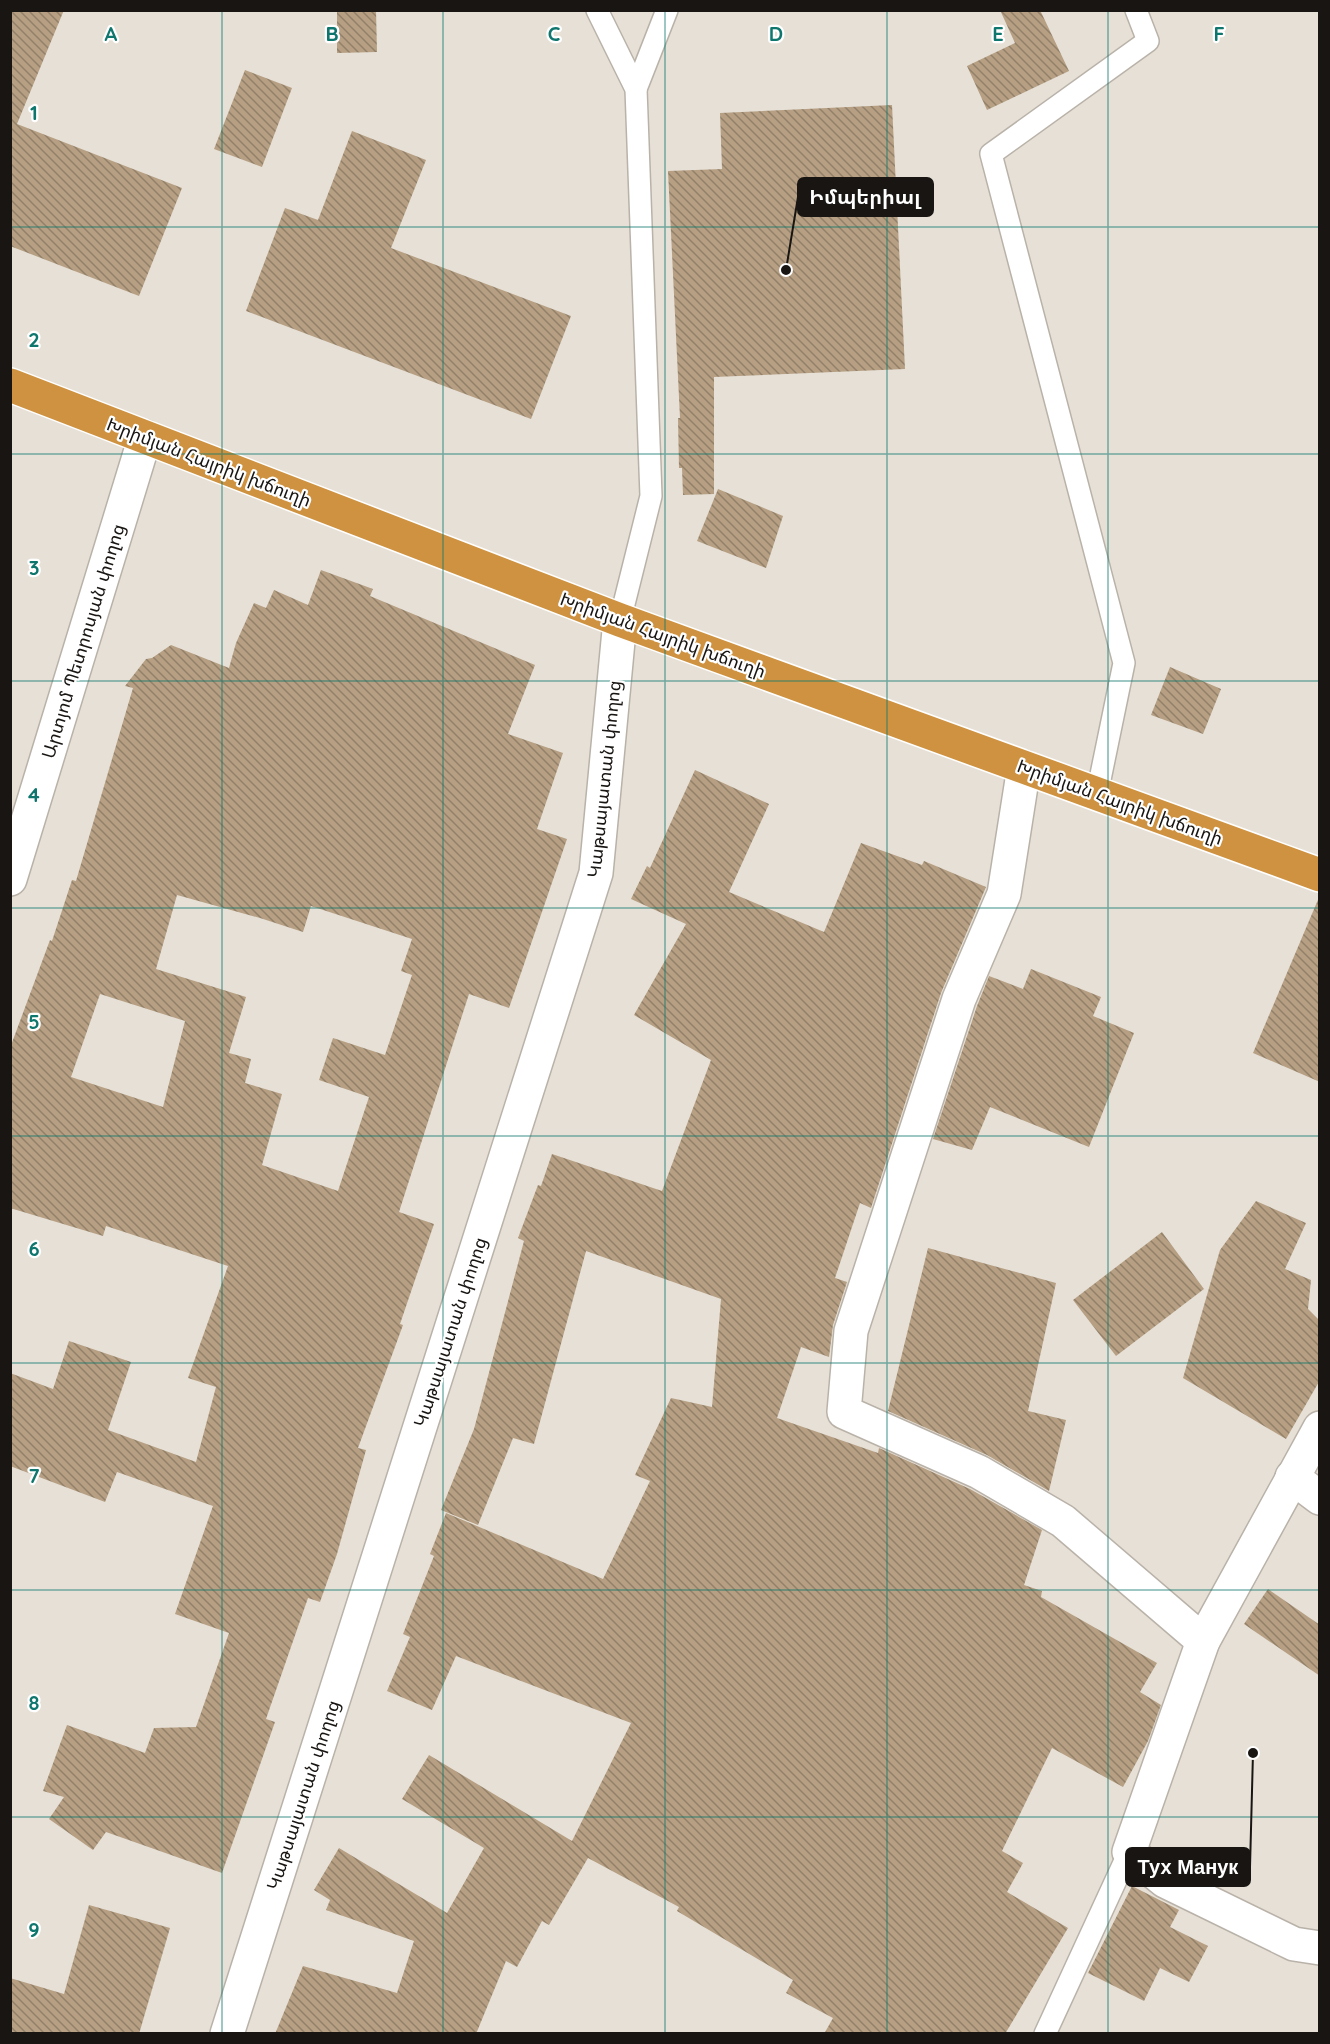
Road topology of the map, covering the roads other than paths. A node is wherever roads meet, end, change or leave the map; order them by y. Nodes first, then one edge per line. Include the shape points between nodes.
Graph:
1 (597, 10) edge
2 (667, 10) edge
3 (1136, 10) edge
4 (636, 89) junction
5 (10, 385) edge
6 (145, 437) junction
7 (620, 620) junction
8 (1024, 767) junction
9 (1097, 794) junction
10 (1320, 875) edge
11 (10, 879) edge
12 (1320, 1428) edge
13 (1292, 1477) junction
14 (1320, 1498) edge
15 (1203, 1641) junction
16 (1129, 1852) junction
17 (1320, 1948) edge
18 (226, 2034) edge
19 (1045, 2034) edge

1 - 4 lane
2 - 4 lane
3 - 9 lane via 1148,41 991,154 1124,663
4 - 7 lane via 651,496
5 - 6 highway, Խրիմյան Հայրիկ խճուղի
6 - 7 highway, Խրիմյան Հայրիկ խճուղի
6 - 11 street, Արտյոմ Պետրոսյան փողոց
7 - 8 highway, Խրիմյան Հայրիկ խճուղի
7 - 18 street, Կաթսայատան փողոց via 596,873
8 - 9 highway, Խրիմյան Հայրիկ խճուղի
8 - 15 street via 1004,894 959,999 851,1331 844,1412 979,1472 1063,1521
9 - 10 highway, Խրիմյան Հայրիկ խճուղի
12 - 13 street
13 - 14 street
13 - 15 street
15 - 16 street
16 - 17 street via 1165,1881 1294,1944
16 - 19 lane

